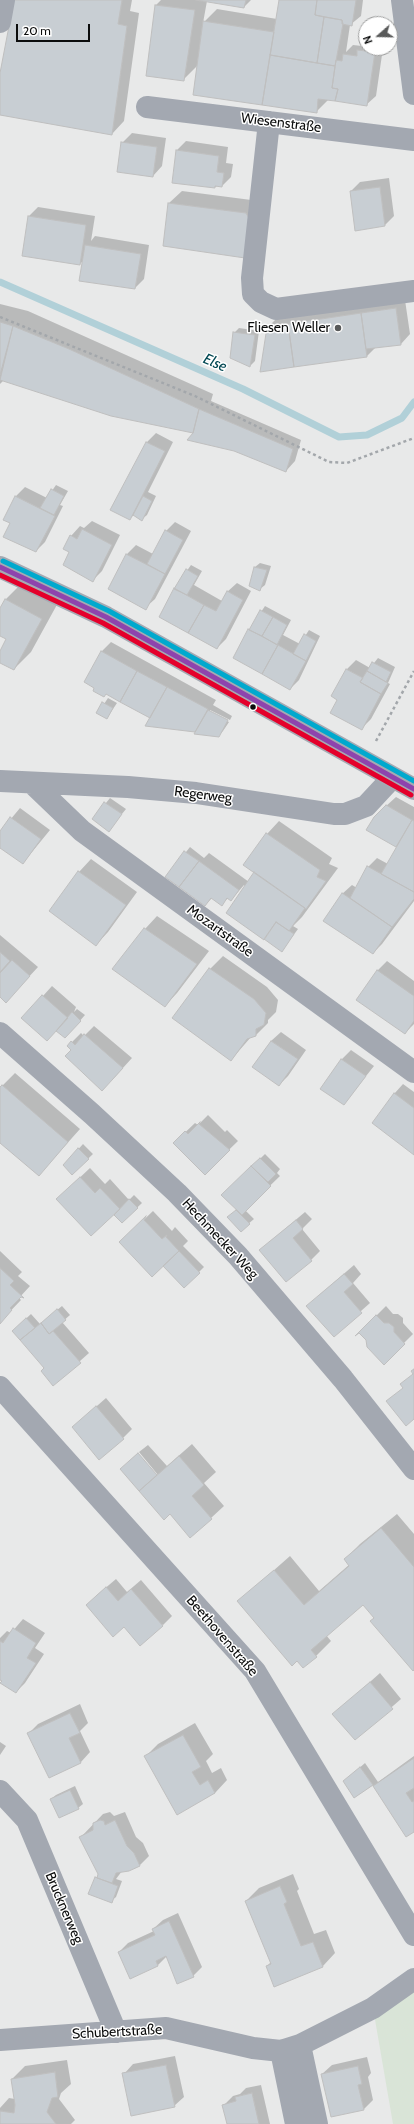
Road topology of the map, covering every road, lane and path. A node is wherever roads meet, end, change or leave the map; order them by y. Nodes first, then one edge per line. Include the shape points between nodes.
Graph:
1 (4, 0) edge
2 (402, 0) edge
3 (0, 22) edge
4 (414, 94) edge
5 (148, 107) dead end
6 (269, 122) junction
7 (414, 140) edge
8 (414, 291) edge
9 (0, 316) edge
10 (414, 438) edge
11 (0, 566) edge
12 (414, 671) edge
13 (365, 762) junction
14 (392, 778) junction
15 (0, 781) edge
16 (32, 783) junction
17 (414, 789) edge
18 (0, 1033) edge
19 (414, 1072) edge
20 (0, 1387) edge
21 (414, 1469) edge
22 (0, 1791) edge
23 (414, 1936) edge
24 (414, 1979) edge
25 (116, 2032) junction
26 (0, 2040) edge
27 (290, 2048) junction
28 (296, 2124) edge
29 (317, 2124) edge

1 - 3 street
2 - 4 street
5 - 6 street, Wiesenstraße
6 - 7 street, Wiesenstraße
6 - 8 street via 252,278 253,294 261,302 276,309
9 - 10 path via 195,396 330,462 347,463
11 - 13 main road via 106,617
12 - 13 path
13 - 14 main road
14 - 16 street, Regerweg via 366,806 345,814 196,793
14 - 17 main road
15 - 16 street, Regerweg
16 - 19 street, Mozartstraße via 82,831
18 - 21 street, Hechmecker Weg via 177,1193 238,1256 343,1379
20 - 23 street, Beethovenstraße via 255,1672
22 - 25 street, Brucknerweg via 27,1820
24 - 27 street via 373,2008
25 - 26 street, Schubertstraße
25 - 27 street, Schubertstraße via 166,2028 253,2048
27 - 28 street
27 - 29 street

